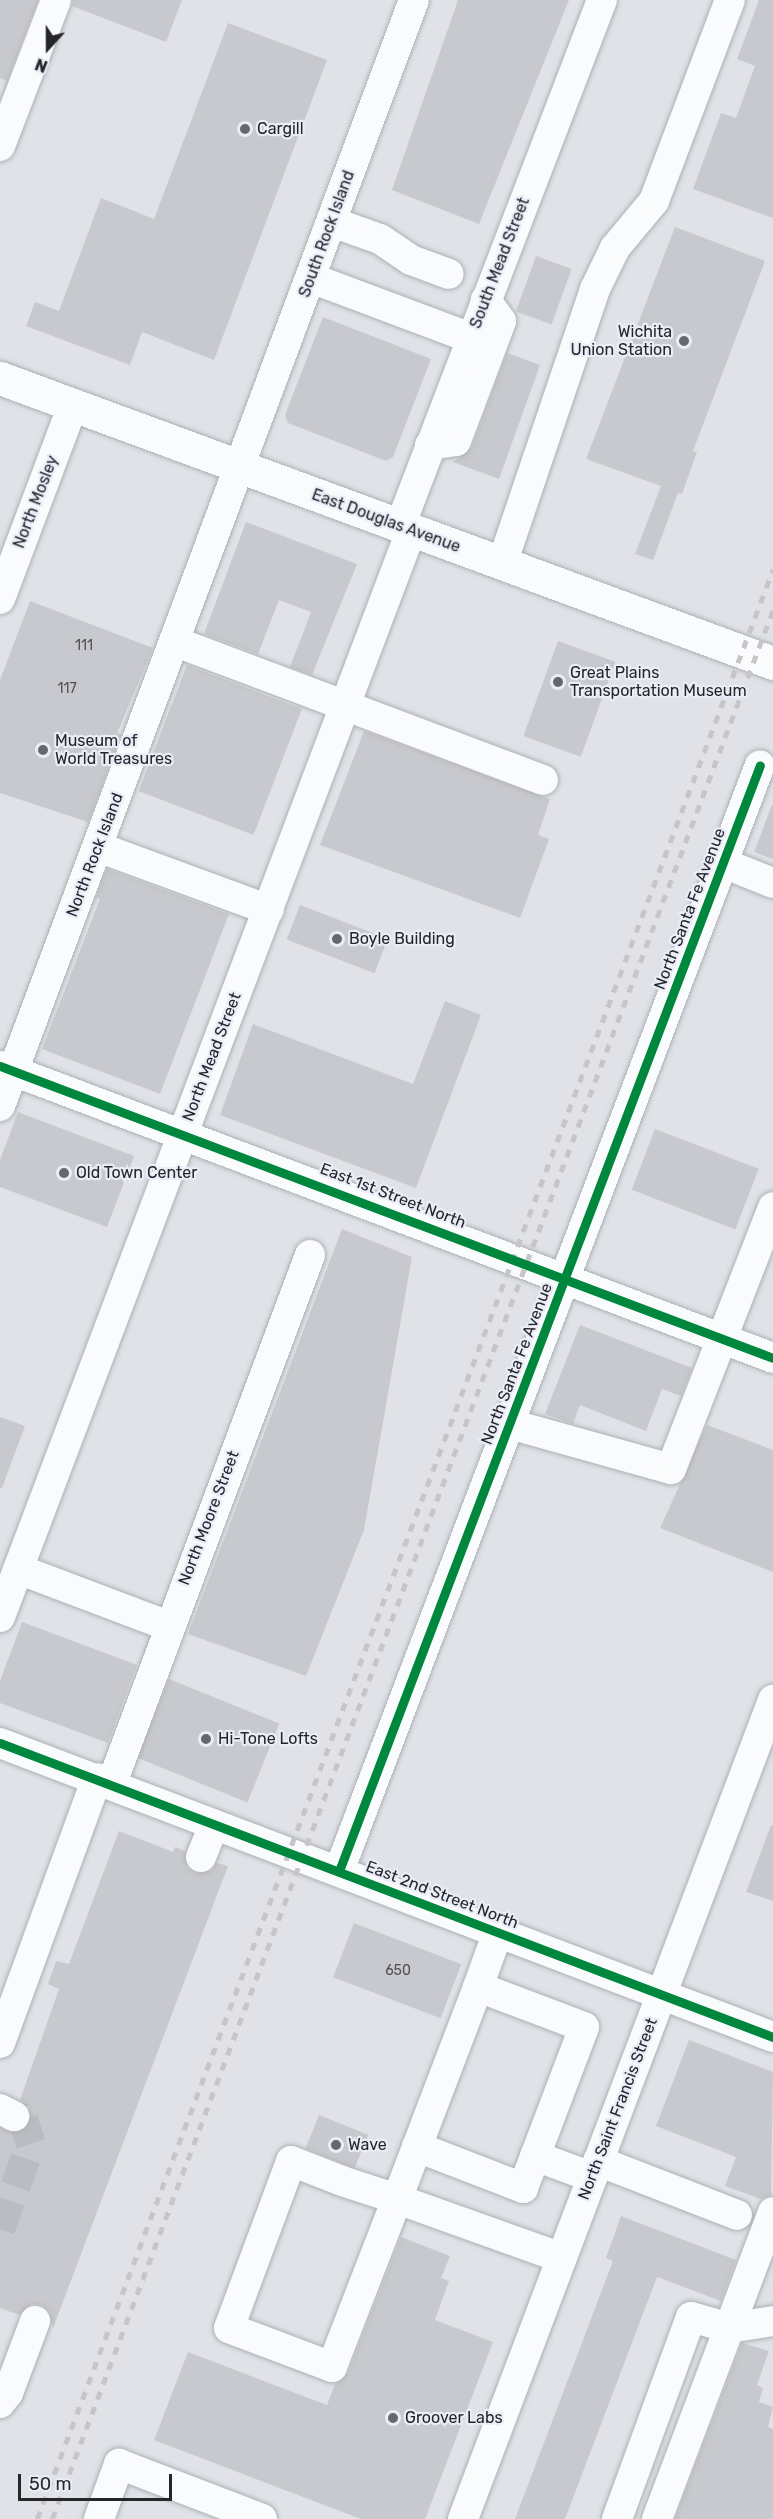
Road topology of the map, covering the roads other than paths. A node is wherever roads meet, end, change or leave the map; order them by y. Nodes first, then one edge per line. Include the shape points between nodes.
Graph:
1 (56, 0) edge
2 (414, 0) edge
3 (602, 0) edge
4 (730, 0) edge
5 (0, 146) edge
6 (332, 222) junction
7 (449, 274) dead end
8 (320, 281) junction
9 (486, 300) junction
10 (471, 338) junction
11 (0, 378) edge
12 (73, 405) junction
13 (430, 445) junction
14 (241, 468) junction
15 (406, 528) junction
16 (502, 564) junction
17 (3, 583) edge
18 (176, 642) junction
19 (773, 663) edge
20 (347, 706) junction
21 (760, 765) dead end
22 (543, 780) dead end
23 (98, 847) junction
24 (723, 863) junction
25 (773, 883) edge
26 (269, 910) junction
27 (7, 1069) edge
28 (0, 1107) edge
29 (183, 1132) junction
30 (773, 1208) edge
31 (310, 1255) dead end
32 (566, 1278) junction
33 (761, 1280) edge
34 (725, 1339) junction
35 (773, 1358) edge
36 (510, 1424) junction
37 (18, 1569) junction
38 (0, 1617) edge
39 (169, 1626) junction
40 (773, 1700) edge
41 (0, 1743) edge
42 (105, 1781) junction
43 (214, 1824) junction
44 (201, 1857) dead end
45 (339, 1871) junction
46 (498, 1932) junction
47 (478, 1987) junction
48 (661, 1995) junction
49 (773, 2037) edge
50 (0, 2043) edge
51 (417, 2147) junction
52 (535, 2156) junction
53 (595, 2169) junction
54 (397, 2199) junction
55 (773, 2212) edge
56 (736, 2215) dead end
57 (562, 2258) junction
58 (35, 2321) dead end
59 (773, 2321) edge
60 (729, 2328) junction
61 (0, 2403) edge
62 (99, 2519) edge
63 (262, 2519) edge
64 (463, 2519) edge
65 (617, 2519) edge
66 (657, 2519) edge

1 - 5 street
2 - 6 street, South Rock Island
3 - 9 street, South Mead Street
4 - 16 street via 654,201 615,248 595,289
6 - 7 street via 380,239 411,260
6 - 8 street, South Rock Island
8 - 10 street
8 - 14 street, South Rock Island via 267,396
9 - 10 street, South Mead Street
9 - 13 street via 501,321 456,441
10 - 13 street, South Mead Street
11 - 12 main road, East Douglas Avenue
12 - 14 main road, East Douglas Avenue
12 - 17 street, North Mosley
13 - 15 street, South Mead Street
14 - 15 main road, East Douglas Avenue
14 - 18 street, North Rock Island
15 - 16 main road, East Douglas Avenue
15 - 20 street, North Mead Street
16 - 19 main road, East Douglas Avenue
18 - 20 street
18 - 23 street, North Rock Island
20 - 22 street
20 - 26 street, North Mead Street
21 - 24 street, North Santa Fe Avenue
23 - 26 street
23 - 27 street, North Rock Island
24 - 25 street
24 - 32 street, North Santa Fe Avenue
26 - 29 street, North Mead Street
27 - 28 street, North Rock Island
27 - 29 street, East 1st Street North
29 - 32 street, East 1st Street North
29 - 37 street, North Mead Street
30 - 33 street
31 - 39 street, North Moore Street
32 - 34 street, East 1st Street North
32 - 36 street, North Santa Fe Avenue
33 - 34 street
34 - 35 street, East 1st Street North
34 - 36 street via 671,1469
36 - 45 street, North Santa Fe Avenue
37 - 38 street, North Mead Street
37 - 39 street
39 - 42 street, North Moore Street
40 - 48 street, North Saint Francis Street
41 - 42 street, East 2nd Street North
42 - 43 street, East 2nd Street North
42 - 50 street, North Moore Street
43 - 44 street
43 - 45 street, East 2nd Street North
45 - 46 street, East 2nd Street North
46 - 47 street
46 - 48 street, East 2nd Street North
47 - 51 street
47 - 52 street via 584,2027
48 - 49 street, East 2nd Street North
48 - 53 street, North Saint Francis Street
51 - 52 street via 523,2188
51 - 54 street
52 - 53 street
53 - 56 street
53 - 57 street, North Saint Francis Street
54 - 54 street via 332,2367 229,2328 291,2161
54 - 57 street
55 - 60 street
57 - 64 street, North Saint Francis Street
58 - 61 street via 8,2393
59 - 60 street
60 - 65 street via 691,2317
60 - 66 street
62 - 63 street via 119,2464

